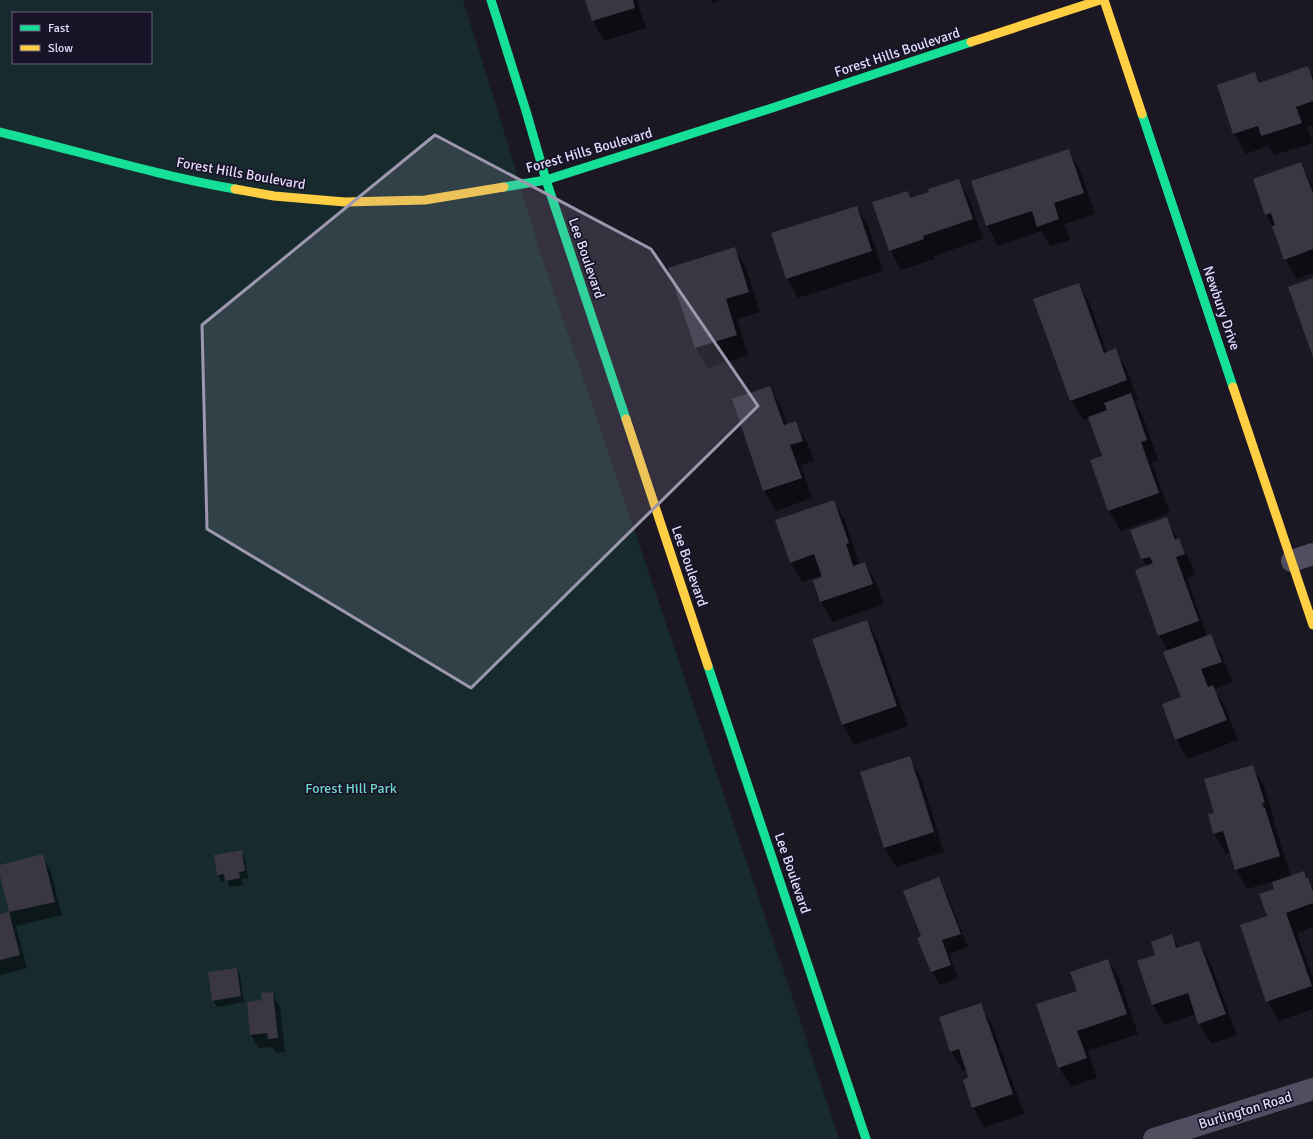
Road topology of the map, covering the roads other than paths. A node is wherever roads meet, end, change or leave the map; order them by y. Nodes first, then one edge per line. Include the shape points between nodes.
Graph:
1 (491, 0) edge
2 (1100, 0) edge
3 (1104, 0) edge
4 (0, 132) edge
5 (546, 180) junction
6 (1313, 554) edge
7 (1292, 561) junction
8 (1313, 625) edge
9 (1313, 1089) edge
10 (866, 1139) edge
11 (1154, 1139) edge

1 - 5 street, Lee Boulevard
2 - 5 street, Forest Hills Boulevard
3 - 7 street, Newbury Drive
4 - 5 street, Forest Hills Boulevard via 201,183 274,196 345,202 425,200
5 - 10 street, Lee Boulevard
6 - 7 street
7 - 8 street, Newbury Drive
9 - 11 street, Burlington Road

